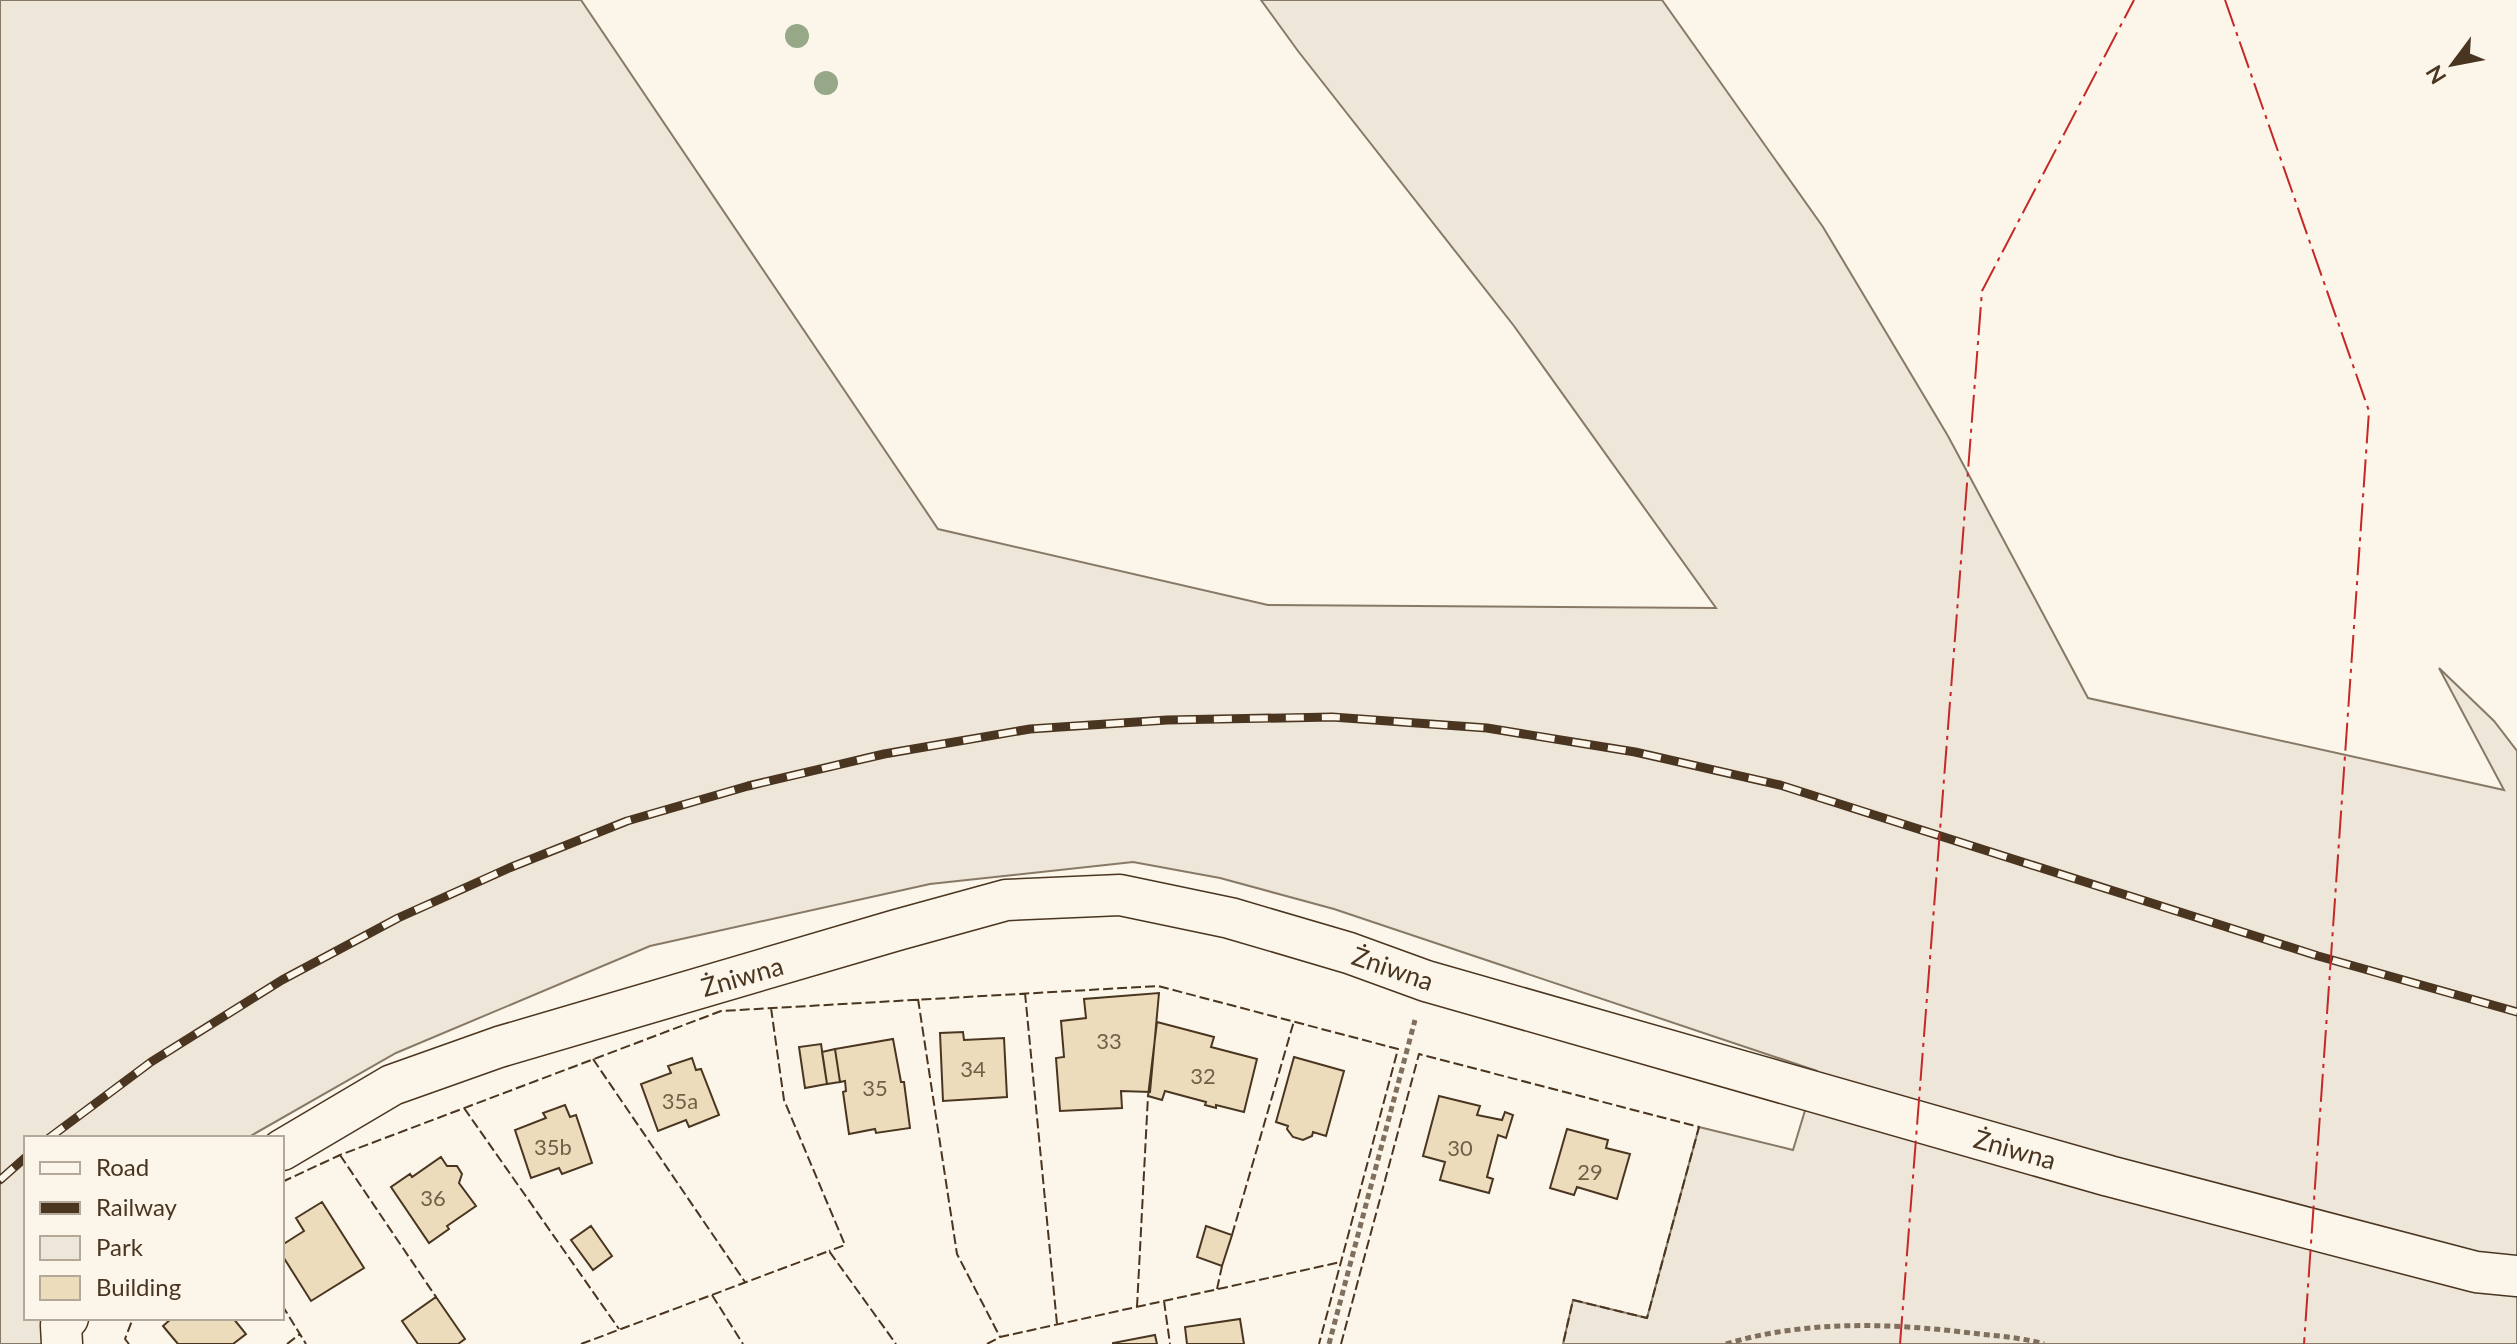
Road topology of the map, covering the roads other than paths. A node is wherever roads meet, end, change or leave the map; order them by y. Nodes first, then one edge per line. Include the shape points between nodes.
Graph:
1 (284, 1149) edge
2 (2517, 1276) edge
3 (66, 1320) edge
4 (62, 1344) edge

1 - 2 street, Żniwna via 392,1085 499,1047 1006,900 1120,895 1230,918 1426,981 2109,1176 2476,1272
3 - 4 street via 61,1325

